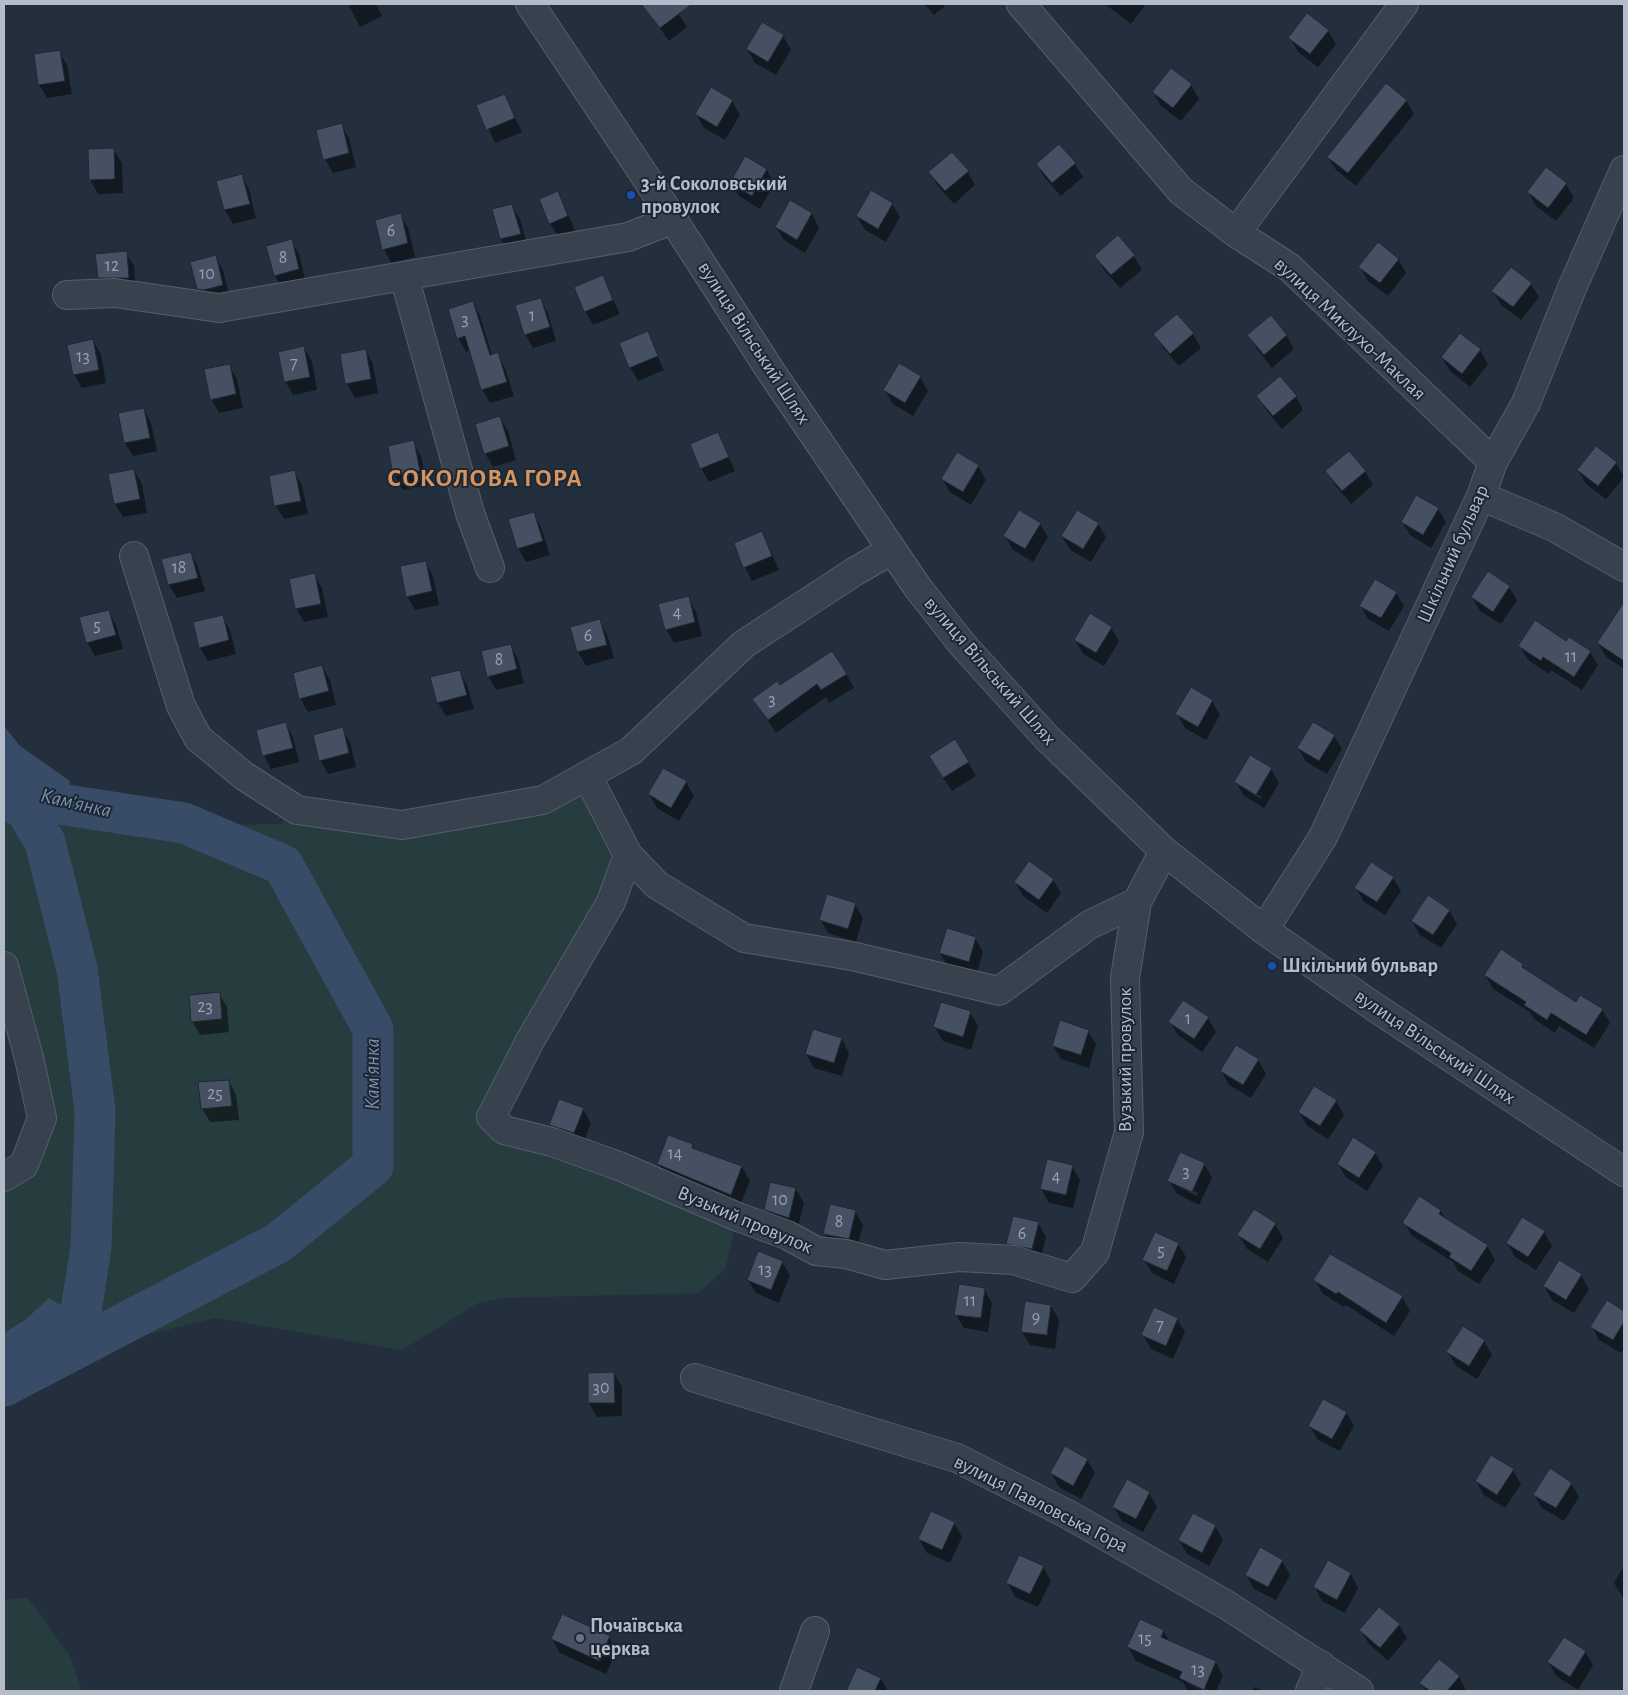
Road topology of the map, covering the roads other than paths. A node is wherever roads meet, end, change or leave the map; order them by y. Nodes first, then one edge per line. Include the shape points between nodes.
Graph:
1 (530, 4) edge
2 (1021, 4) edge
3 (1404, 4) edge
4 (1624, 170) edge
5 (674, 219) junction
6 (1236, 233) junction
7 (404, 276) junction
8 (68, 295) dead end
9 (1493, 462) junction
10 (1481, 496) junction
11 (892, 550) junction
12 (134, 556) dead end
13 (1624, 567) edge
14 (490, 568) dead end
15 (587, 775) junction
16 (1164, 850) junction
17 (628, 855) junction
18 (1137, 902) junction
19 (1264, 930) junction
20 (4, 966) edge
21 (1624, 1172) edge
22 (4, 1177) edge
23 (695, 1378) dead end
24 (815, 1631) dead end
25 (1321, 1665) junction
26 (794, 1691) edge
27 (1310, 1691) edge
28 (1359, 1691) edge

1 - 5 street, вулиця Вільський Шлях
2 - 6 street, вулиця Миклухо-Маклая via 1181,191
3 - 6 street
4 - 9 street, Шкільний бульвар via 1526,403
5 - 7 street via 628,237
5 - 11 street, вулиця Вільський Шлях via 770,370
6 - 9 street, вулиця Миклухо-Маклая via 1289,267
7 - 8 street via 219,308 116,293
7 - 14 street via 470,514
9 - 10 street, Шкільний бульвар
10 - 13 street via 1554,527
10 - 19 street, Шкільний бульвар via 1323,837
11 - 15 street via 744,644 631,751
11 - 16 street, вулиця Вільський Шлях via 918,588 993,680 1047,738
12 - 15 street via 181,706 198,738 244,776 296,810 402,825 543,800
15 - 17 street
16 - 18 street, Вузький провулок
16 - 19 street, вулиця Вільський Шлях
17 - 18 street via 657,885 744,938 852,956 1000,991 1088,925
17 - 18 street, Вузький провулок via 611,902 531,1039 491,1117 504,1130 552,1142 619,1166 787,1235 816,1251 846,1254 885,1265 959,1258 1013,1260 1072,1278 1095,1252 1129,1132 1125,978
19 - 21 street, вулиця Вільський Шлях
20 - 22 street via 42,1118 24,1165
23 - 25 street, вулиця Павловська Гора via 957,1458 1060,1510 1225,1604
24 - 26 street
25 - 27 street
25 - 28 street, вулиця Павловська Гора

